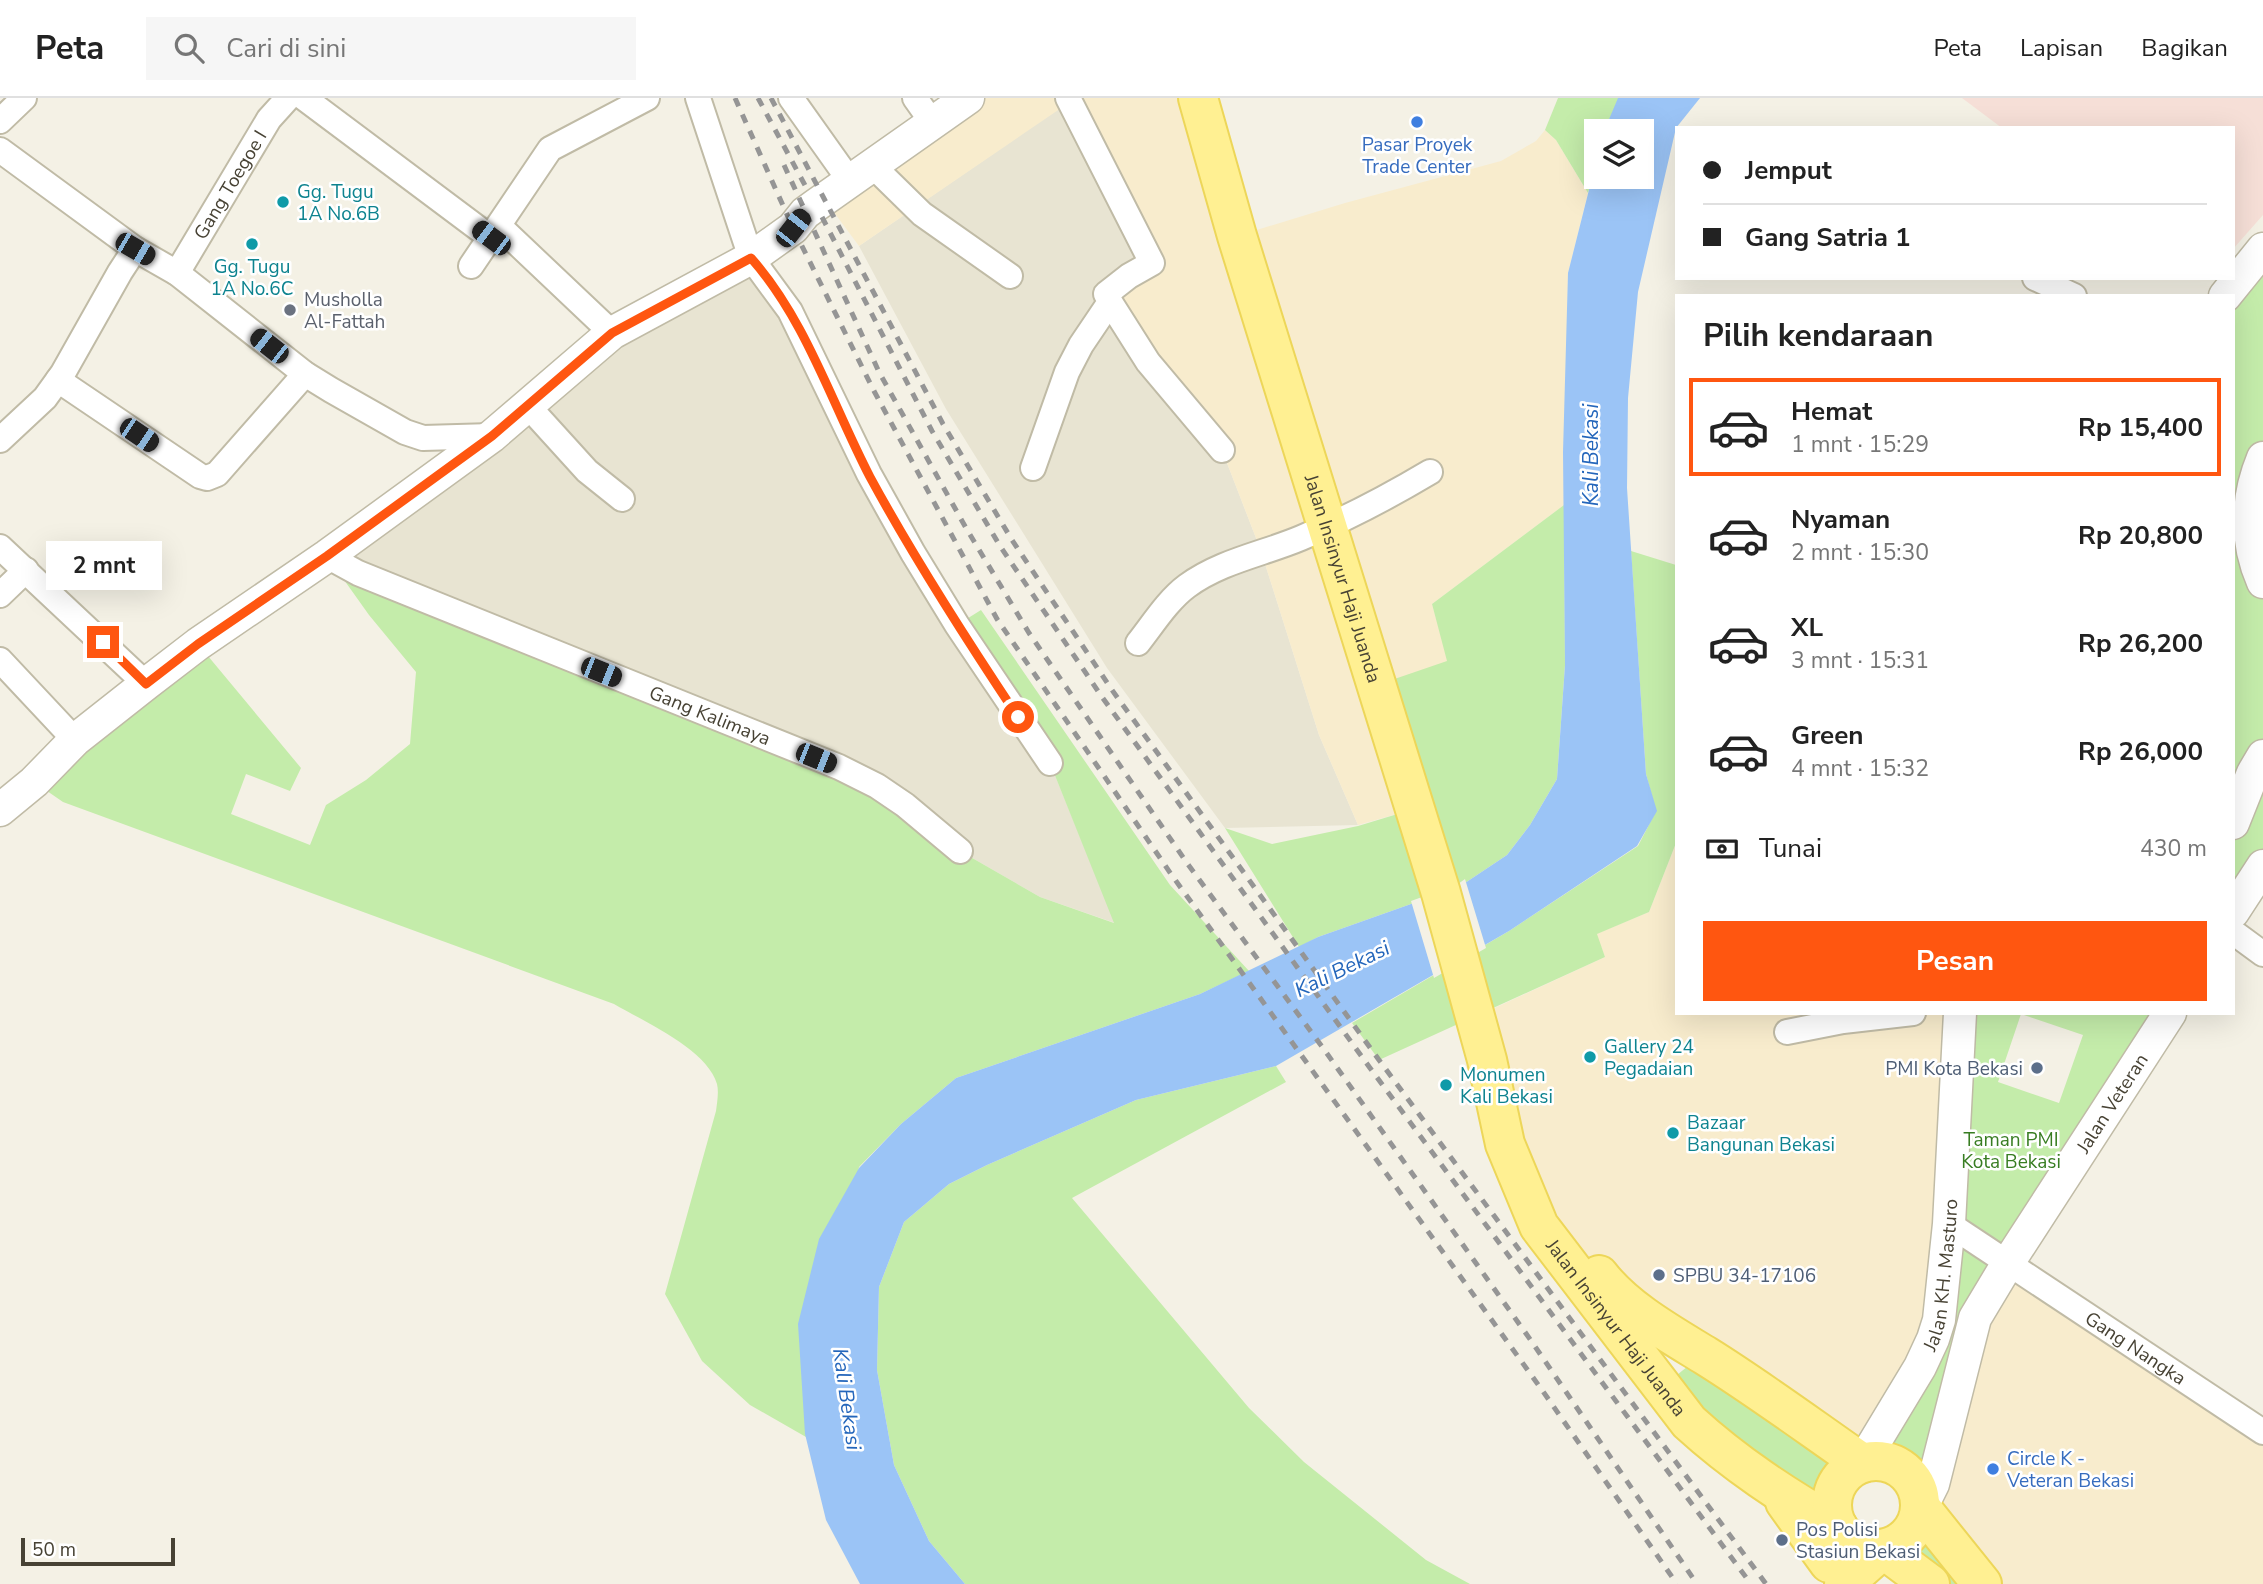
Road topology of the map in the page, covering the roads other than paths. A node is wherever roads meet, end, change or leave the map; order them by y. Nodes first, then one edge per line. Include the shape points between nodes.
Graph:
1 (24, 98) edge
2 (288, 98) edge
3 (304, 98) edge
4 (647, 98) edge
5 (698, 98) edge
6 (791, 98) edge
7 (968, 98) edge
8 (1068, 98) edge
9 (1198, 98) edge
10 (923, 110) edge
11 (0, 121) edge
12 (0, 150) edge
13 (862, 174) junction
14 (495, 232) junction
15 (2263, 248) edge
16 (135, 249) junction
17 (751, 258) junction
18 (471, 266) dead end
19 (177, 273) junction
20 (1010, 276) dead end
21 (2039, 280) edge
22 (2070, 294) edge
23 (2227, 294) edge
24 (1110, 302) junction
25 (612, 333) junction
26 (305, 374) junction
27 (58, 380) junction
28 (528, 407) junction
29 (492, 436) junction
30 (423, 438) junction
31 (0, 440) edge
32 (1222, 450) dead end
33 (2263, 457) edge
34 (1033, 468) dead end
35 (442, 470) junction
36 (1430, 472) dead end
37 (622, 499) dead end
38 (1327, 526) junction
39 (0, 547) edge
40 (327, 556) junction
41 (26, 570) junction
42 (2263, 582) edge
43 (0, 595) edge
44 (1138, 643) dead end
45 (0, 660) edge
46 (146, 684) junction
47 (75, 740) junction
48 (2263, 756) edge
49 (1049, 763) dead end
50 (2, 806) edge
51 (2235, 818) edge
52 (960, 851) dead end
53 (2263, 866) edge
54 (2235, 909) edge
55 (2235, 933) edge
56 (2263, 954) edge
57 (1896, 1015) edge
58 (1960, 1015) edge
59 (2169, 1015) edge
60 (1787, 1032) dead end
61 (1487, 1060) junction
62 (1949, 1224) junction
63 (2008, 1263) junction
64 (1707, 1356) junction
65 (1920, 1367) junction
66 (1957, 1383) junction
67 (1670, 1397) junction
68 (2263, 1432) edge
69 (1862, 1463) junction
70 (1921, 1508) junction
71 (1883, 1549) junction
72 (1834, 1558) edge
73 (1930, 1584) edge
74 (1982, 1584) edge

1 - 11 street
2 - 19 street, Gang Toegoe I via 269,119
3 - 14 street
4 - 14 street via 550,149
5 - 17 street
6 - 13 street
7 - 10 street
8 - 24 street via 1152,263 1106,295
9 - 38 main road, Jalan Insinyur Haji Juanda
10 - 13 street
12 - 16 street
13 - 17 street via 805,212 793,228
13 - 20 street
14 - 18 street
14 - 25 street
15 - 23 street
16 - 19 street
16 - 27 street
17 - 25 street
17 - 49 street via 790,311 913,553
19 - 26 street
21 - 22 street
24 - 32 street via 1149,362
24 - 34 street via 1066,372
25 - 28 street
26 - 27 street via 221,469 207,478
26 - 30 street
27 - 31 street
28 - 29 street
28 - 37 street via 587,471
29 - 30 street
29 - 35 street
30 - 35 street via 437,453
33 - 42 street via 2253,481 2248,521
35 - 40 street
36 - 38 street
38 - 44 street via 1228,564 1185,587
38 - 61 main road, Jalan Insinyur Haji Juanda
39 - 41 street
40 - 46 street
40 - 52 street, Gang Kalimaya via 371,578 839,767 905,805
41 - 43 street
41 - 46 street
45 - 47 street
46 - 47 street
47 - 50 street via 34,782
48 - 51 street
53 - 54 street
55 - 56 street
57 - 60 street
58 - 62 street, Jalan KH. Masturo
59 - 63 street, Jalan Veteran
61 - 64 main road, Jalan Insinyur Haji Juanda via 1518,1143 1587,1260 1606,1285 1655,1324
61 - 67 main road, Jalan Insinyur Haji Juanda via 1505,1144 1539,1226
62 - 63 street
62 - 65 street, Jalan KH. Masturo via 1939,1320
63 - 66 street, Jalan Veteran via 1975,1318
63 - 68 street, Gang Nangka
64 - 67 main road via 1677,1375
64 - 69 main road, Jalan Insinyur Haji Juanda
65 - 66 street via 1934,1360 1948,1364
65 - 69 street, Jalan KH. Masturo
66 - 70 street, Jalan Veteran via 1933,1484
67 - 72 main road, Jalan Insinyur Haji Juanda via 1715,1446 1777,1492
69 - 70 main road via 1880,1461 1902,1468 1918,1488
69 - 72 main road via 1842,1476 1833,1494
70 - 71 main road via 1911,1534
70 - 74 main road
71 - 72 main road
71 - 73 main road

